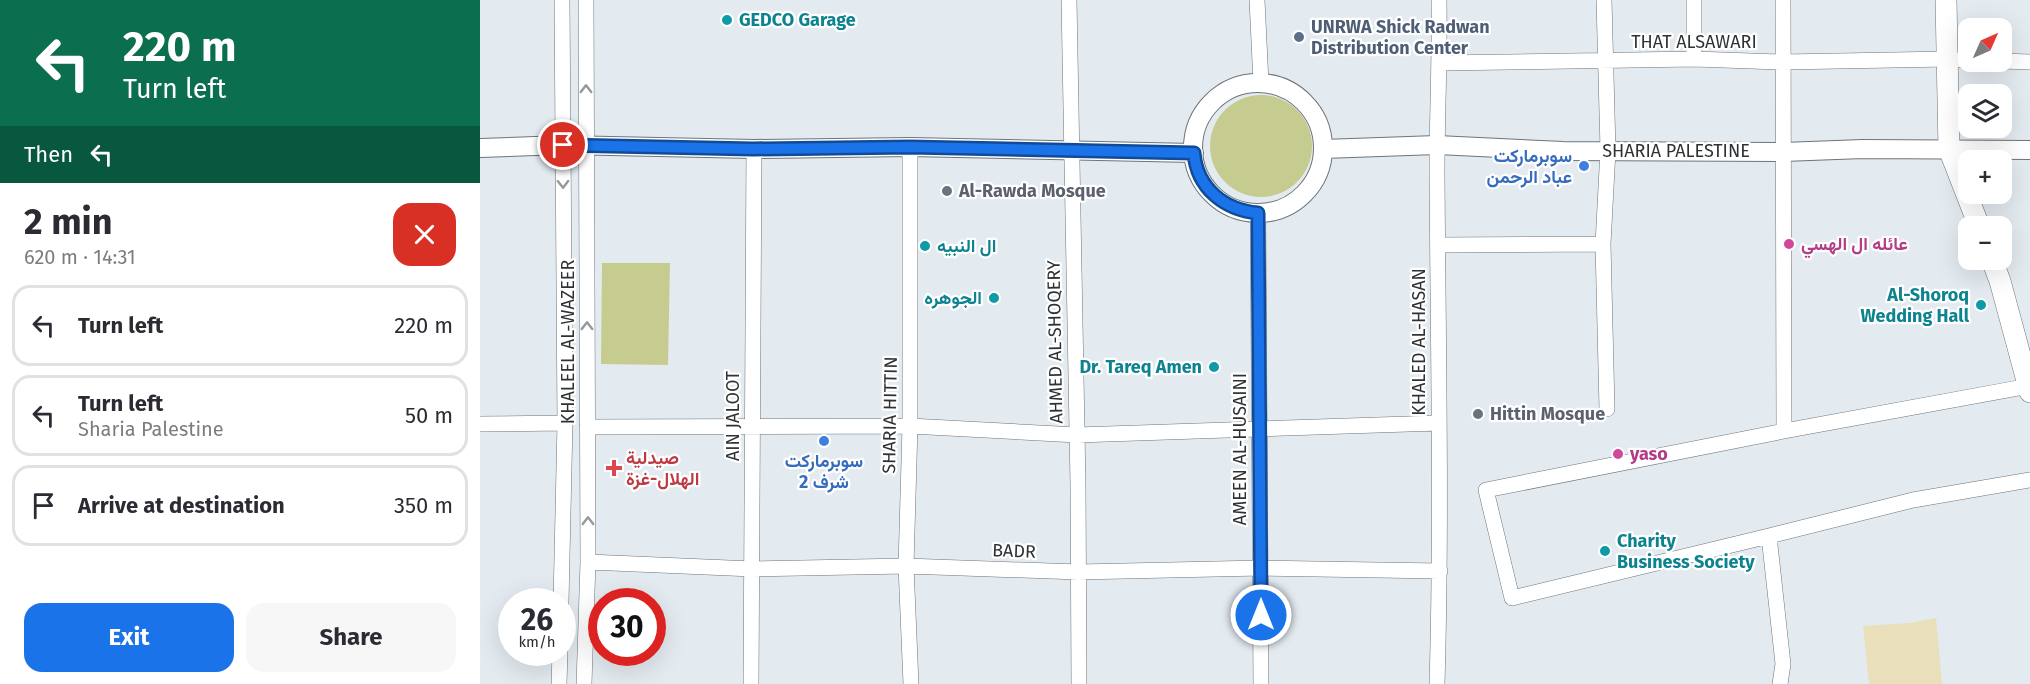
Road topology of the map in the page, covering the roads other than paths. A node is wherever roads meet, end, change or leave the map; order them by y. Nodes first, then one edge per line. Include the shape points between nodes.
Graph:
1 (562, 0) edge
2 (586, 0) edge
3 (1069, 0) edge
4 (1257, 0) edge
5 (1439, 0) edge
6 (1605, 0) edge
7 (1694, 0) edge
8 (1782, 0) edge
9 (1946, 0) edge
10 (1958, 0) edge
11 (1958, 18) edge
12 (1958, 54) edge
13 (1694, 59) junction
14 (1958, 59) edge
15 (1606, 61) junction
16 (2012, 61) edge
17 (1783, 62) junction
18 (2030, 62) edge
19 (1440, 63) junction
20 (1959, 72) edge
21 (1262, 83) junction
22 (563, 145) junction
23 (587, 145) junction
24 (1437, 145) junction
25 (910, 147) junction
26 (480, 148) edge
27 (753, 149) junction
28 (1323, 149) junction
29 (1071, 150) junction
30 (1608, 150) junction
31 (1959, 150) edge
32 (2030, 150) edge
33 (2012, 151) edge
34 (1784, 152) junction
35 (1194, 153) junction
36 (1958, 155) edge
37 (1258, 213) junction
38 (1603, 244) junction
39 (1438, 245) junction
40 (1996, 270) edge
41 (2010, 270) edge
42 (2030, 338) edge
43 (2029, 389) edge
44 (1607, 409) dead end
45 (565, 423) junction
46 (1439, 423) junction
47 (480, 424) edge
48 (910, 426) junction
49 (587, 427) junction
50 (753, 427) junction
51 (1260, 429) junction
52 (1784, 431) junction
53 (1077, 435) junction
54 (2030, 480) edge
55 (1769, 537) junction
56 (588, 562) junction
57 (906, 566) junction
58 (1261, 568) junction
59 (753, 569) junction
60 (1440, 571) junction
61 (1078, 572) junction
62 (561, 588) edge
63 (560, 666) edge
64 (559, 684) edge
65 (584, 684) edge
66 (751, 684) edge
67 (910, 684) edge
68 (1079, 684) edge
69 (1261, 684) edge
70 (1437, 684) edge
71 (1780, 684) edge

1 - 22 street, KHALEEL AL-WAZEER
23 -> 2 street, KHALEEL AL-WAZEER
3 - 29 street, AHMED AL-SHOQERY
4 - 21 street
5 - 19 street, KHALED AL-HASAN
6 - 15 street
7 - 13 street
8 - 17 street
9 - 12 main road
10 - 11 main road
13 - 15 street, THAT ALSAWARI
13 - 17 street, THAT ALSAWARI
14 - 17 street, THAT ALSAWARI
15 - 19 street, THAT ALSAWARI
15 - 30 street
16 - 18 street
17 - 34 street
19 - 24 street, KHALED AL-HASAN
20 - 31 main road
21 - 28 street via 1284,88 1304,102 1318,122
21 - 35 street via 1230,89 1212,102 1196,129
22 - 23 street
22 - 26 street
22 -> 45 street, KHALEEL AL-WAZEER
23 - 27 street
49 -> 23 street, KHALEEL AL-WAZEER
24 - 28 street, SHARIA PALESTINE
24 - 30 street, SHARIA PALESTINE
24 - 39 street, KHALED AL-HASAN
25 - 27 street
25 - 29 street
25 - 48 street, SHARIA HITTIN
27 - 50 street, AIN JALOOT
28 - 37 street via 1317,176 1304,194 1287,206
29 - 35 street
29 - 53 street, AHMED AL-SHOQERY
30 - 34 street, SHARIA PALESTINE
30 - 38 street
32 - 33 street, SHARIA PALESTINE
34 - 36 street, SHARIA PALESTINE via 1863,149
34 - 52 street
35 - 37 street via 1199,174 1212,194 1232,207
37 - 51 street, AMEEN AL-HUSAINI
38 - 39 street
38 - 44 street
39 - 46 street, KHALED AL-HASAN
40 - 43 main road
41 - 42 main road
43 - 52 street
45 - 47 street
45 - 62 street, KHALEEL AL-WAZEER
46 - 51 street
46 - 60 street, KHALED AL-HASAN
48 - 50 street
48 - 53 street
48 - 57 street, SHARIA HITTIN
49 - 50 street
56 -> 49 street, KHALEEL AL-WAZEER
50 - 59 street, AIN JALOOT
51 - 53 street
51 - 58 street, AMEEN AL-HUSAINI
52 - 55 street via 1486,490 1512,598
53 - 61 street, AHMED AL-SHOQERY
54 - 55 street via 1913,501
55 - 71 street via 1783,664
56 - 59 street, BADR
56 - 65 street, KHALEEL AL-WAZEER
57 - 59 street, BADR
57 - 61 street, BADR
57 - 67 street, SHARIA HITTIN
58 - 60 street, BADR
58 - 61 street, BADR
58 - 69 street, AMEEN AL-HUSAINI
59 - 66 street, AIN JALOOT
60 - 70 street, KHALED AL-HASAN
61 - 68 street, AHMED AL-SHOQERY
63 - 64 street

